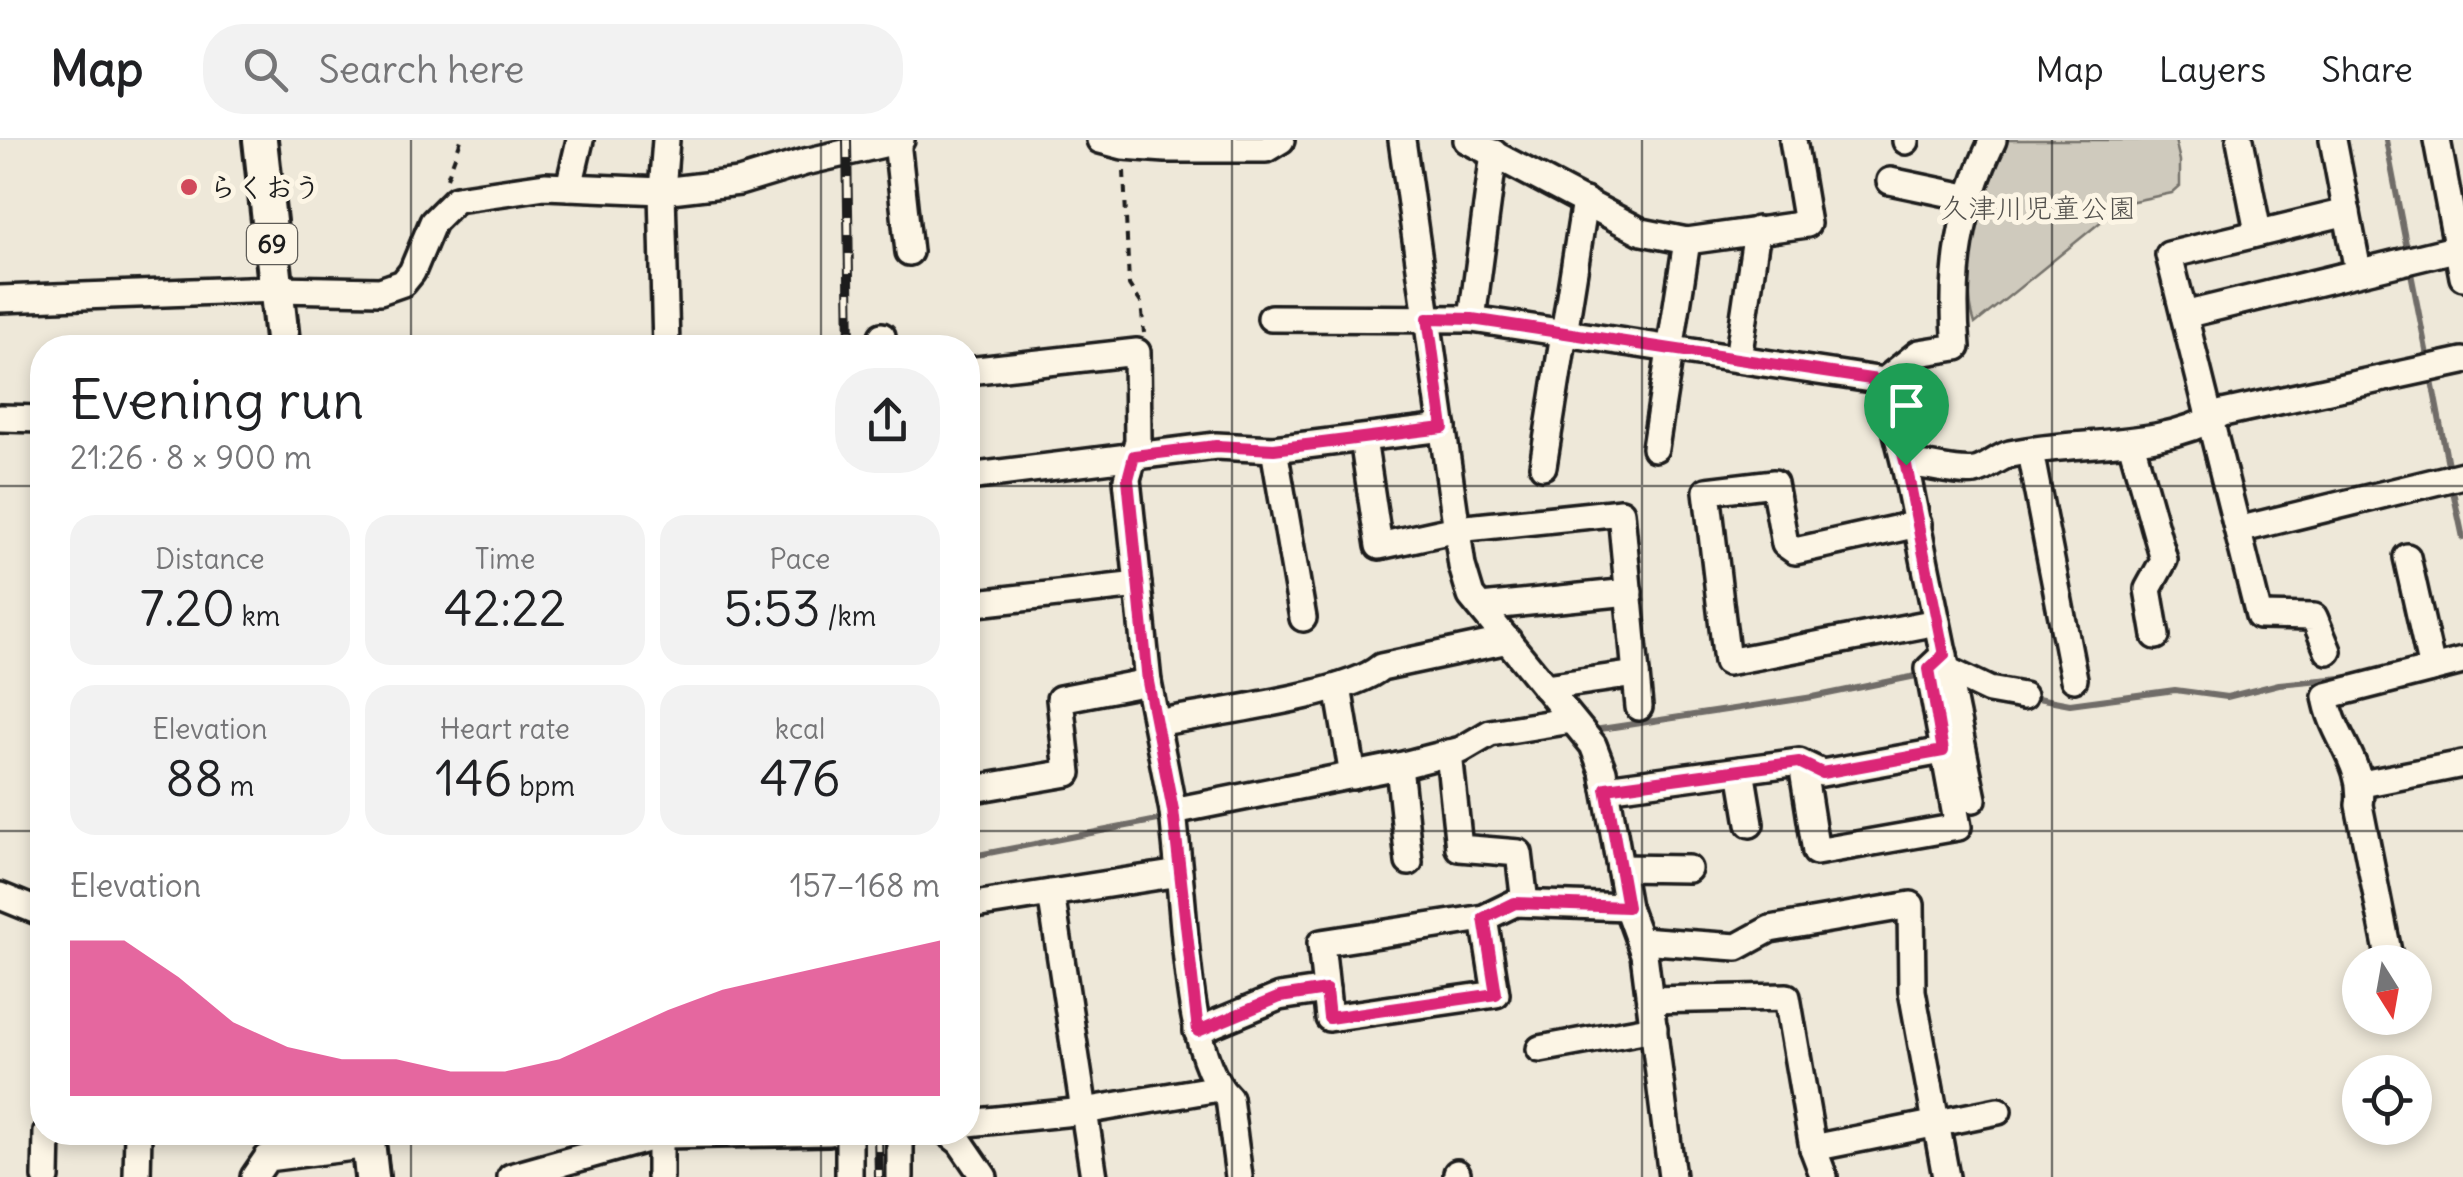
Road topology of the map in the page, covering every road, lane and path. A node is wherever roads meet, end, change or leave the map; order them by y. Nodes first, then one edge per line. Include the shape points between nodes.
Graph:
1 (260, 140) edge
2 (580, 140) edge
3 (666, 140) edge
4 (899, 140) edge
5 (1280, 140) edge
6 (1402, 140) edge
7 (1467, 140) edge
8 (1793, 140) edge
9 (1992, 140) edge
10 (2240, 140) edge
11 (2333, 140) edge
12 (2438, 140) edge
13 (1111, 143) edge
14 (1165, 144) edge
15 (1494, 153) junction
16 (1890, 181) dead end
17 (570, 188) junction
18 (662, 191) junction
19 (1971, 198) junction
20 (1585, 201) junction
21 (2347, 212) junction
22 (1757, 230) junction
23 (2258, 232) junction
24 (1687, 241) junction
25 (2460, 248) edge
26 (909, 252) dead end
27 (2358, 271) junction
28 (2463, 277) edge
29 (277, 289) junction
30 (0, 299) edge
31 (2184, 315) junction
32 (1270, 318) dead end
33 (1428, 318) junction
34 (1472, 319) junction
35 (1566, 333) junction
36 (282, 335) edge
37 (666, 335) edge
38 (1670, 349) junction
39 (1138, 352) junction
40 (1738, 359) junction
41 (2463, 361) edge
42 (980, 370) edge
43 (1884, 381) junction
44 (0, 418) edge
45 (30, 419) edge
46 (2209, 421) junction
47 (1443, 428) junction
48 (1364, 439) junction
49 (2131, 442) junction
50 (1655, 448) dead end
51 (1274, 449) junction
52 (2030, 452) junction
53 (1134, 456) junction
54 (1906, 465) junction
55 (1543, 466) dead end
56 (2463, 475) edge
57 (980, 476) edge
58 (1918, 524) junction
59 (1457, 530) junction
60 (2238, 530) junction
61 (2407, 557) dead end
62 (1138, 585) junction
63 (1629, 592) junction
64 (980, 603) edge
65 (1481, 608) junction
66 (1303, 618) dead end
67 (1937, 622) junction
68 (2156, 636) dead end
69 (1508, 640) junction
70 (2328, 651) dead end
71 (2463, 661) edge
72 (1946, 663) junction
73 (2432, 670) junction
74 (1636, 674) junction
75 (2074, 679) dead end
76 (1148, 682) junction
77 (1338, 687) junction
78 (1546, 687) junction
79 (2023, 696) dead end
80 (1639, 707) dead end
81 (1572, 720) junction
82 (1156, 723) junction
83 (1959, 736) junction
84 (1449, 753) junction
85 (2463, 764) edge
86 (1398, 766) junction
87 (1810, 768) junction
88 (1741, 770) junction
89 (1353, 776) junction
90 (2362, 784) junction
91 (980, 788) edge
92 (1606, 788) junction
93 (1973, 799) dead end
94 (1173, 810) junction
95 (1750, 824) dead end
96 (1408, 862) dead end
97 (1620, 868) junction
98 (1688, 869) dead end
99 (1179, 873) junction
100 (1051, 893) junction
101 (0, 896) edge
102 (1525, 903) junction
103 (980, 904) edge
104 (1627, 907) junction
105 (30, 908) edge
106 (1484, 918) junction
107 (1640, 940) junction
108 (2387, 945) edge
109 (1326, 990) junction
110 (1650, 1000) junction
111 (1654, 1028) junction
112 (1198, 1031) junction
113 (1540, 1049) dead end
114 (1218, 1088) junction
115 (1084, 1111) junction
116 (1998, 1112) dead end
117 (1936, 1126) junction
118 (980, 1129) edge
119 (46, 1145) edge
120 (138, 1145) edge
121 (622, 1145) edge
122 (660, 1145) edge
123 (849, 1145) edge
124 (900, 1145) edge
125 (967, 1145) edge
126 (1813, 1148) junction
127 (369, 1152) edge
128 (46, 1177) edge
129 (138, 1177) edge
130 (254, 1177) edge
131 (511, 1177) edge
132 (660, 1177) edge
133 (849, 1177) edge
134 (900, 1177) edge
135 (984, 1177) edge
136 (1094, 1177) edge
137 (1239, 1177) edge
138 (1672, 1177) edge
139 (1824, 1177) edge
140 (1946, 1177) edge

1 - 29 main road, 69
2 - 17 street
3 - 18 street
4 - 18 street via 739,182
4 - 26 street
5 - 14 street via 1266,149
6 - 33 street
7 - 15 street
8 - 22 street via 1807,224
9 - 19 street
10 - 23 street
11 - 21 street
12 - 25 street
13 - 14 street
13 - 39 path via 1129,284 1141,304
15 - 20 street
15 - 34 street
16 - 19 street
17 - 18 street
17 - 29 street via 456,199 433,222 403,284 380,291
18 - 37 street
19 - 43 street via 1952,296 1957,347 1919,353
20 - 24 street via 1642,232
20 - 35 street
21 - 23 street
21 - 27 street
22 - 24 street
22 - 40 street
23 - 31 street via 2170,254
24 - 38 street
25 - 27 street
25 - 28 street
27 - 31 street
29 - 30 street
29 - 36 main road, 69
31 - 46 street
32 - 33 street
33 - 34 street
33 - 47 street
34 - 35 street
35 - 38 street
35 - 55 street
38 - 40 street
38 - 50 street
39 - 42 street
39 - 53 street
40 - 43 street
41 - 46 street
43 - 54 street
44 - 45 street
46 - 49 street
46 - 60 street
47 - 48 street
47 - 59 street
48 - 51 street
48 - 59 street via 1379,546
49 - 52 street
49 - 68 street via 2164,560 2148,590
51 - 53 street via 1216,446
51 - 66 street
52 - 54 street via 2006,455 1976,471
52 - 75 street
53 - 57 street
53 - 62 street via 1128,479
54 - 58 street
56 - 60 street
58 - 67 street
58 - 67 street via 1795,552 1785,544 1774,483 1707,491 1727,662
59 - 63 street via 1621,512
59 - 65 street via 1471,596
60 - 70 street via 2259,616 2314,617
61 - 73 street
62 - 64 street
62 - 76 street
63 - 65 street
63 - 74 street
65 - 69 street
67 - 72 street
69 - 77 street via 1381,667
69 - 78 street
71 - 73 street
72 - 79 street via 1989,690
72 - 83 street via 1929,669
73 - 90 street via 2326,696
74 - 78 street
74 - 80 street
76 - 82 street
76 - 91 street via 1060,700 1068,773
77 - 82 street
77 - 89 street
78 - 81 street
81 - 84 street via 1490,734
81 - 92 street via 1592,745
82 - 94 street
83 - 87 street via 1822,773
83 - 87 street via 1958,828 1816,852 1804,776
83 - 93 street
84 - 86 street
84 - 102 street via 1459,848 1519,853
85 - 90 street
86 - 89 street
86 - 96 street
87 - 88 street via 1799,762
88 - 92 street
88 - 95 street
89 - 94 street
90 - 108 street via 2359,805
92 - 97 street
94 - 99 street
97 - 98 street
97 - 104 street
99 - 100 street
99 - 112 street
100 - 103 street
100 - 115 street
101 - 105 street
102 - 104 street
102 - 106 street
104 - 107 street
106 - 109 street via 1321,943
106 - 109 street via 1496,994 1329,1018
107 - 110 street
107 - 117 street via 1737,947 1770,929 1910,904 1912,991
109 - 112 street via 1280,997
110 - 111 street
110 - 126 street via 1787,996
111 - 113 street
111 - 138 street
112 - 114 street
114 - 115 street
114 - 137 street via 1230,1098
115 - 118 street
115 - 136 street
116 - 117 street
117 - 126 street
117 - 140 street
119 - 128 street
120 - 129 street
121 - 131 street
122 - 132 street
123 - 133 street
124 - 134 street
125 - 135 street
126 - 139 street
127 - 130 street via 267,1158

